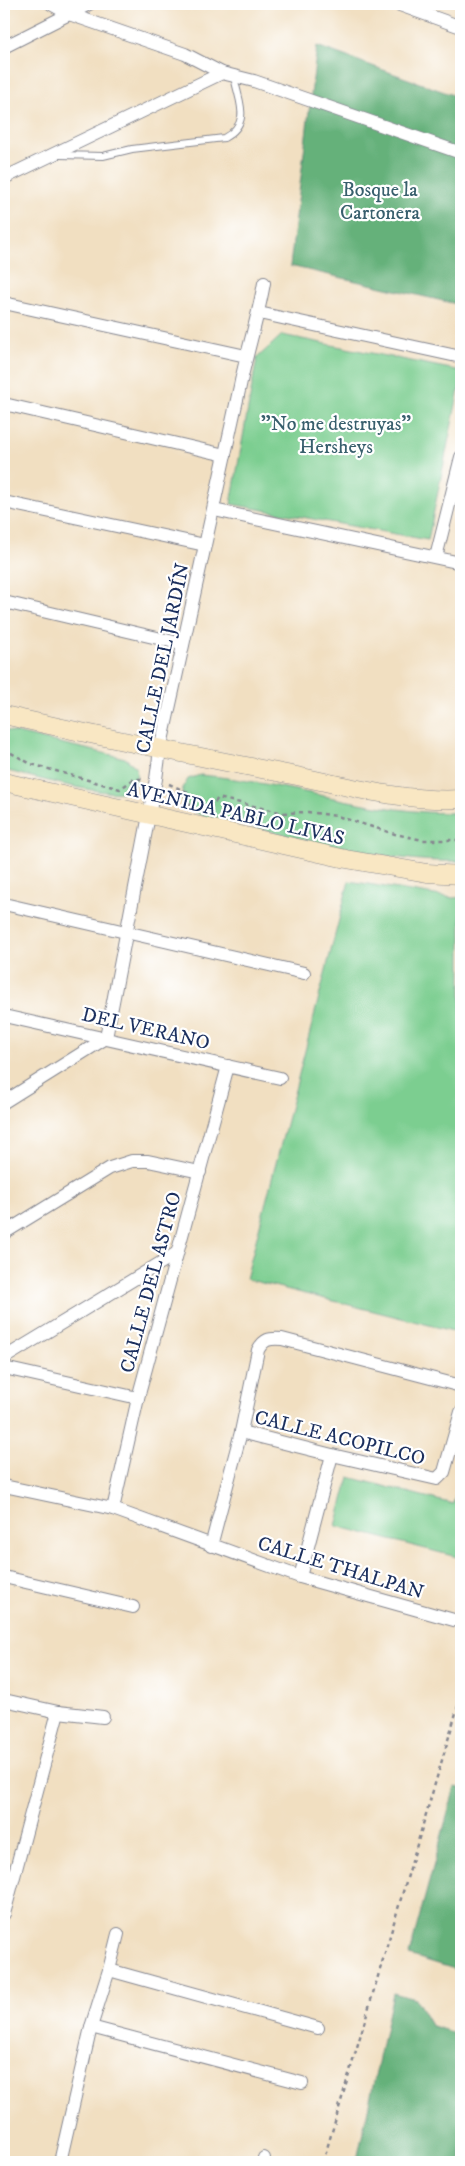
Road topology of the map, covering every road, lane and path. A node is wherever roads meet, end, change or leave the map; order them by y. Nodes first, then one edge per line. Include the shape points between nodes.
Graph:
1 (51, 4) edge
2 (89, 4) edge
3 (397, 4) edge
4 (69, 14) junction
5 (461, 26) edge
6 (4, 47) edge
7 (228, 74) junction
8 (461, 153) edge
9 (52, 154) junction
10 (4, 178) edge
11 (264, 283) dead end
12 (4, 303) edge
13 (259, 313) junction
14 (246, 356) junction
15 (461, 357) edge
16 (4, 404) edge
17 (225, 456) junction
18 (461, 458) edge
19 (4, 502) edge
20 (214, 510) junction
21 (205, 546) junction
22 (436, 557) junction
23 (461, 563) edge
24 (4, 602) edge
25 (184, 644) junction
26 (4, 715) edge
27 (4, 749) edge
28 (160, 750) junction
29 (156, 779) junction
30 (4, 782) edge
31 (461, 800) edge
32 (148, 814) junction
33 (461, 840) edge
34 (461, 875) edge
35 (4, 904) edge
36 (127, 933) junction
37 (304, 973) dead end
38 (4, 1016) edge
39 (106, 1038) junction
40 (228, 1066) junction
41 (280, 1078) dead end
42 (4, 1102) edge
43 (200, 1172) junction
44 (4, 1233) edge
45 (177, 1253) junction
46 (4, 1358) edge
47 (4, 1368) edge
48 (461, 1386) edge
49 (138, 1398) junction
50 (461, 1412) edge
51 (241, 1432) junction
52 (332, 1455) junction
53 (4, 1486) edge
54 (113, 1509) junction
55 (211, 1546) junction
56 (4, 1577) edge
57 (300, 1577) junction
58 (133, 1607) dead end
59 (461, 1622) edge
60 (461, 1696) edge
61 (4, 1700) edge
62 (58, 1712) junction
63 (103, 1718) dead end
64 (4, 1914) edge
65 (118, 1934) dead end
66 (109, 1970) junction
67 (91, 2027) junction
68 (318, 2028) dead end
69 (302, 2083) dead end
70 (60, 2162) edge
71 (323, 2162) edge

1 - 4 street
2 - 4 street
3 - 5 street
4 - 6 street
4 - 7 street via 185,54
7 - 8 street
7 - 9 street
7 - 9 lane via 243,112 235,132 224,138 132,149 103,156
9 - 10 street
11 - 13 street, CALLE DEL JARDÍN
12 - 14 street
13 - 14 street, CALLE DEL JARDÍN
13 - 15 street
14 - 17 street, CALLE DEL JARDÍN
16 - 17 street
17 - 20 street, CALLE DEL JARDÍN
18 - 22 street
19 - 21 street
20 - 21 street, CALLE DEL JARDÍN
20 - 22 street
21 - 25 street, CALLE DEL JARDÍN
22 - 23 street
24 - 25 street
25 - 28 street, CALLE DEL JARDÍN
26 - 28 main road
27 - 29 path via 31,764 120,789 134,779
28 - 29 street, CALLE DEL JARDÍN
28 - 31 main road via 377,792
29 - 32 street, CALLE DEL JARDÍN
29 - 33 path via 186,792 189,804 199,810 213,805 218,798 284,813 337,816 423,840
30 - 32 main road, AVENIDA PABLO LIVAS
32 - 34 main road, AVENIDA PABLO LIVAS via 363,862
32 - 36 street, CALLE DEL JARDÍN
35 - 36 street
36 - 37 street
36 - 39 street, CALLE DEL JARDÍN
38 - 39 street, DEL VERANO
39 - 40 street, DEL VERANO
39 - 42 street
40 - 41 street, DEL VERANO
40 - 43 street, CALLE DEL ASTRO
43 - 44 street via 148,1161 124,1163 110,1168
43 - 45 street, CALLE DEL ASTRO
45 - 46 street
45 - 49 street, CALLE DEL ASTRO
47 - 49 street
48 - 51 street via 271,1338 258,1350
49 - 54 street, CALLE DEL ASTRO
50 - 52 street, CALLE ACOPILCO via 441,1477 430,1478
51 - 52 street, CALLE ACOPILCO
51 - 55 street
52 - 57 street
53 - 54 street, CALLE THALPAN
54 - 55 street, CALLE THALPAN
55 - 57 street, CALLE THALPAN
56 - 58 street
57 - 59 street, CALLE THALPAN
60 - 71 path
61 - 62 street
62 - 63 street
62 - 64 street
65 - 66 street
66 - 67 street
66 - 68 street
67 - 69 street
67 - 70 street

